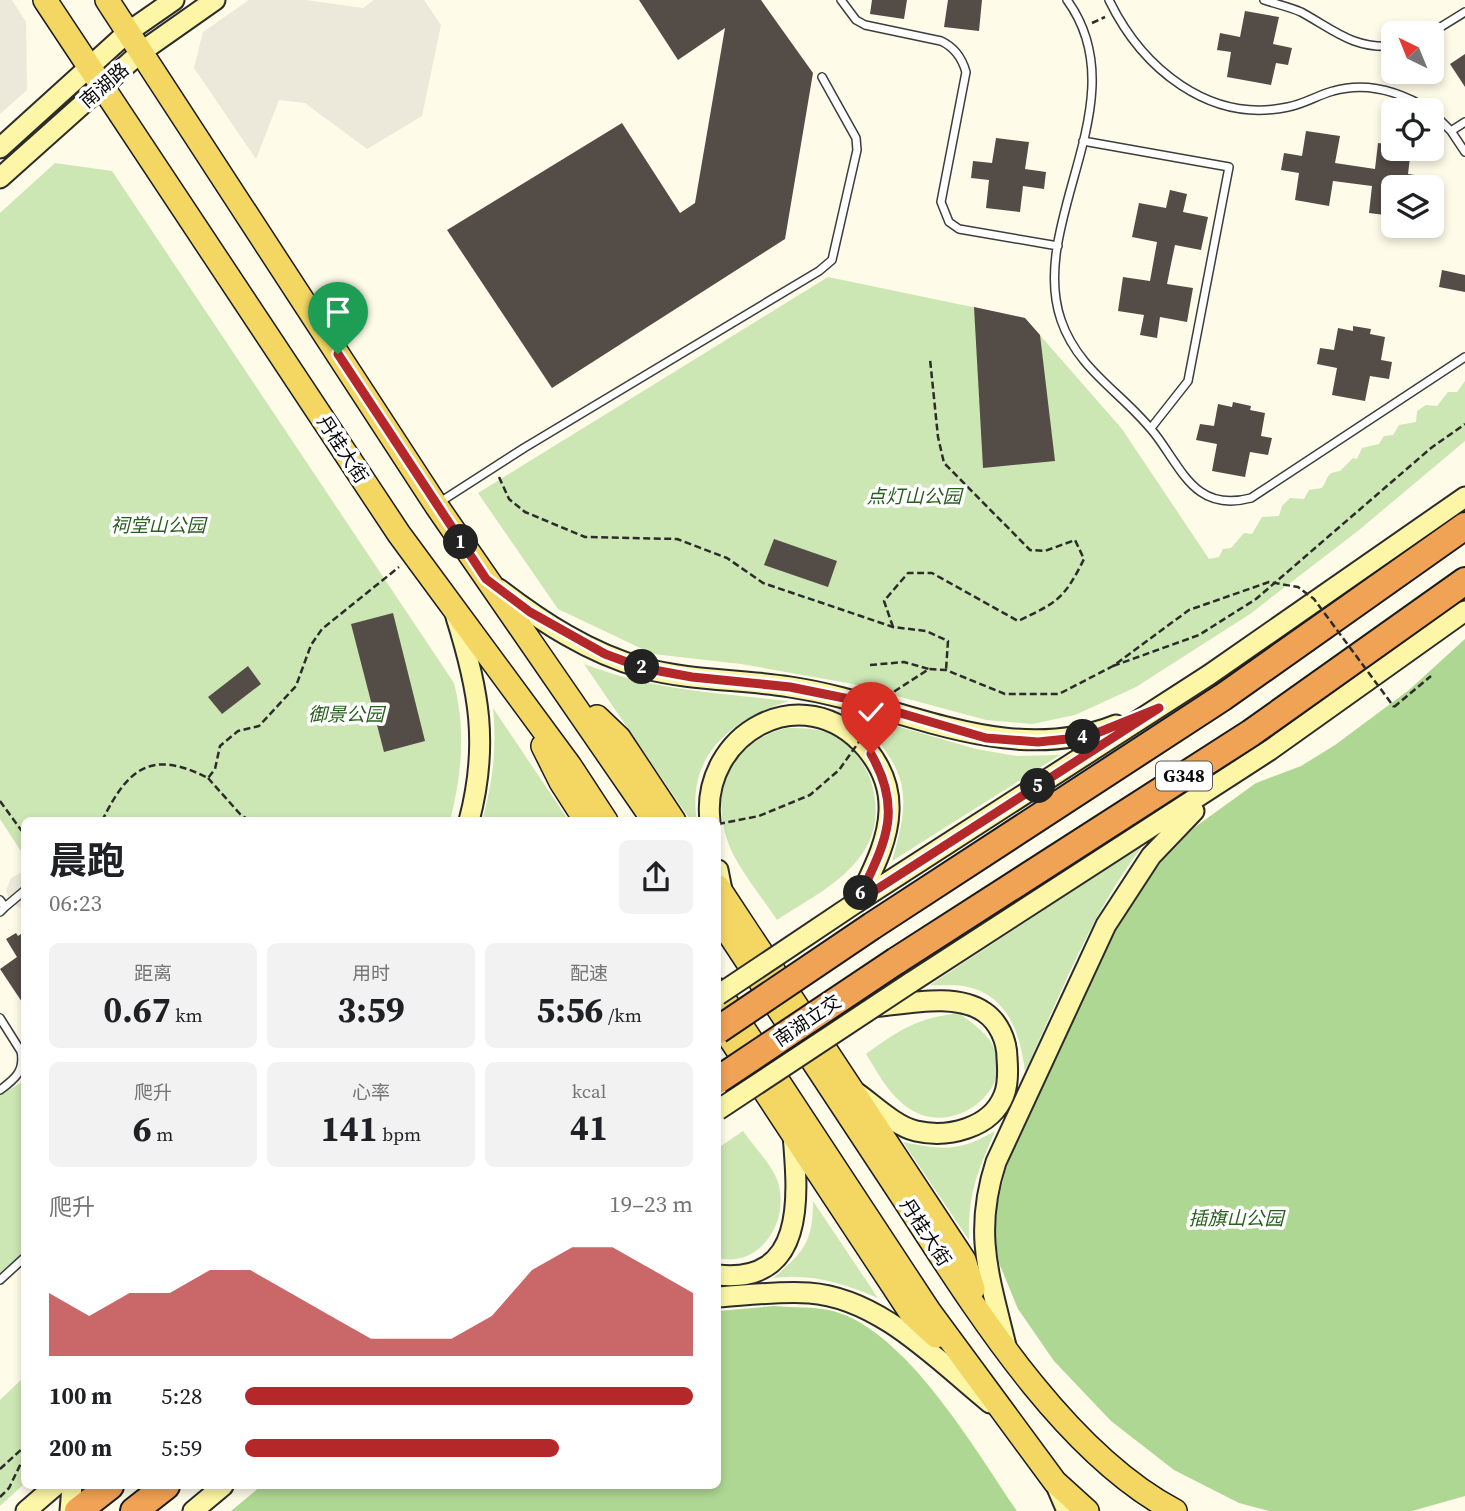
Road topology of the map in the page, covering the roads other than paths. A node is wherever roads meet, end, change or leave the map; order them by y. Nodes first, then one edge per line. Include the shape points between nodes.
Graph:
1 (45, 0) edge
2 (107, 0) edge
3 (174, 0) edge
4 (215, 0) edge
5 (841, 0) edge
6 (1067, 0) edge
7 (1109, 0) edge
8 (1264, 0) edge
9 (1465, 12) edge
10 (1444, 25) edge
11 (128, 32) junction
12 (1381, 47) edge
13 (141, 52) junction
14 (96, 75) junction
15 (822, 77) dead end
16 (1408, 98) edge
17 (1465, 122) edge
18 (1444, 124) edge
19 (1451, 131) junction
20 (1083, 141) junction
21 (0, 148) edge
22 (1465, 152) edge
23 (0, 178) edge
24 (1058, 246) junction
25 (1465, 357) edge
26 (1151, 428) junction
27 (1465, 497) edge
28 (436, 505) junction
29 (1465, 509) edge
30 (1465, 526) edge
31 (1351, 575) junction
32 (486, 579) junction
33 (1465, 581) edge
34 (453, 610) junction
35 (1465, 611) edge
36 (556, 677) junction
37 (524, 705) junction
38 (1159, 708) junction
39 (1224, 781) junction
40 (471, 817) edge
41 (583, 817) edge
42 (603, 817) edge
43 (651, 817) edge
44 (671, 817) edge
45 (710, 817) edge
46 (21, 893) edge
47 (857, 902) junction
48 (721, 903) edge
49 (721, 903) edge
50 (2, 906) edge
51 (721, 990) edge
52 (721, 997) edge
53 (873, 1007) junction
54 (0, 1018) edge
55 (721, 1025) edge
56 (721, 1028) edge
57 (21, 1052) edge
58 (21, 1069) edge
59 (21, 1078) edge
60 (721, 1078) edge
61 (12, 1082) junction
62 (851, 1088) junction
63 (0, 1090) edge
64 (721, 1108) edge
65 (793, 1135) junction
66 (21, 1261) edge
67 (721, 1275) edge
68 (0, 1280) edge
69 (721, 1297) edge
70 (981, 1312) junction
71 (1006, 1346) junction
72 (971, 1369) junction
73 (1006, 1416) junction
74 (1055, 1482) junction
75 (52, 1489) edge
76 (72, 1489) edge
77 (106, 1489) edge
78 (162, 1489) edge
79 (219, 1489) edge
80 (26, 1511) edge
81 (70, 1511) edge
82 (78, 1511) edge
83 (134, 1511) edge
84 (193, 1511) edge
85 (1068, 1511) edge
86 (1087, 1511) edge
87 (1175, 1511) edge

1 - 14 main road, 丹桂大街
2 - 11 main road
3 - 11 street, 南湖路
4 - 13 street, 南湖路
5 - 24 lane via 856,20 941,41 952,47 964,64 941,202 948,222 959,229
6 - 20 lane via 1083,28 1093,67
7 - 16 lane via 1155,64 1184,90 1208,102 1259,110 1288,107 1340,89 1370,87
8 - 12 lane via 1300,12 1335,35
9 - 10 lane
11 - 13 main road
11 - 14 street, 南湖路
13 - 14 street, 南湖路
13 - 28 main road
14 - 21 street, 南湖路
14 - 23 street, 南湖路
14 - 34 main road, 丹桂大街
15 - 28 lane via 856,138 857,150 832,260
17 - 19 lane
18 - 19 lane
19 - 22 lane
20 - 24 lane
20 - 26 lane via 1229,167 1188,381
24 - 26 lane via 1056,291 1070,344 1105,386
25 - 26 lane via 1251,498 1239,501 1214,500 1191,485
27 - 31 street
28 - 32 main road
29 - 31 street
30 - 56 highway, G348, bridge via 1223,697
31 - 38 street
32 - 36 main road
32 - 38 street via 566,635 643,668 859,701 986,738 1038,742 1087,737
33 - 60 highway, 南湖立交 / G348, bridge via 1251,733
34 - 37 main road, 丹桂大街
34 - 40 street via 472,668 480,720 481,770
35 - 39 street
36 - 43 main road
36 - 44 main road via 619,738
37 - 41 main road
37 - 42 main road, 丹桂大街
38 - 47 street
39 - 53 street, bridge
39 - 71 street via 1151,856 1128,888 1106,925 996,1162 985,1194 982,1227
45 - 47 street via 713,785 723,758 748,731 776,718 810,713 836,721 871,754 886,780 889,811 884,842
46 - 50 lane
47 - 51 street, bridge
48 - 62 main road
49 - 70 main road, 丹桂大街
52 - 72 main road
53 - 62 street via 961,1003 984,1011 1000,1028 1007,1049 1004,1097 967,1129 939,1134 913,1130
53 - 64 street, bridge
54 - 57 lane
55 - 65 main road
58 - 61 lane
59 - 61 lane
61 - 63 lane
62 - 70 main road via 964,1259
65 - 67 street via 797,1203 788,1243 766,1265 744,1275
65 - 72 main road via 911,1313
66 - 68 lane
69 - 73 street via 811,1293 849,1303 903,1333
70 - 71 main road, 丹桂大街
71 - 87 main road, 丹桂大街 via 1089,1446 1153,1500
72 - 73 main road
73 - 74 main road
74 - 85 street
74 - 86 main road
75 - 80 street
76 - 81 street
77 - 82 highway
78 - 83 highway
79 - 84 street

